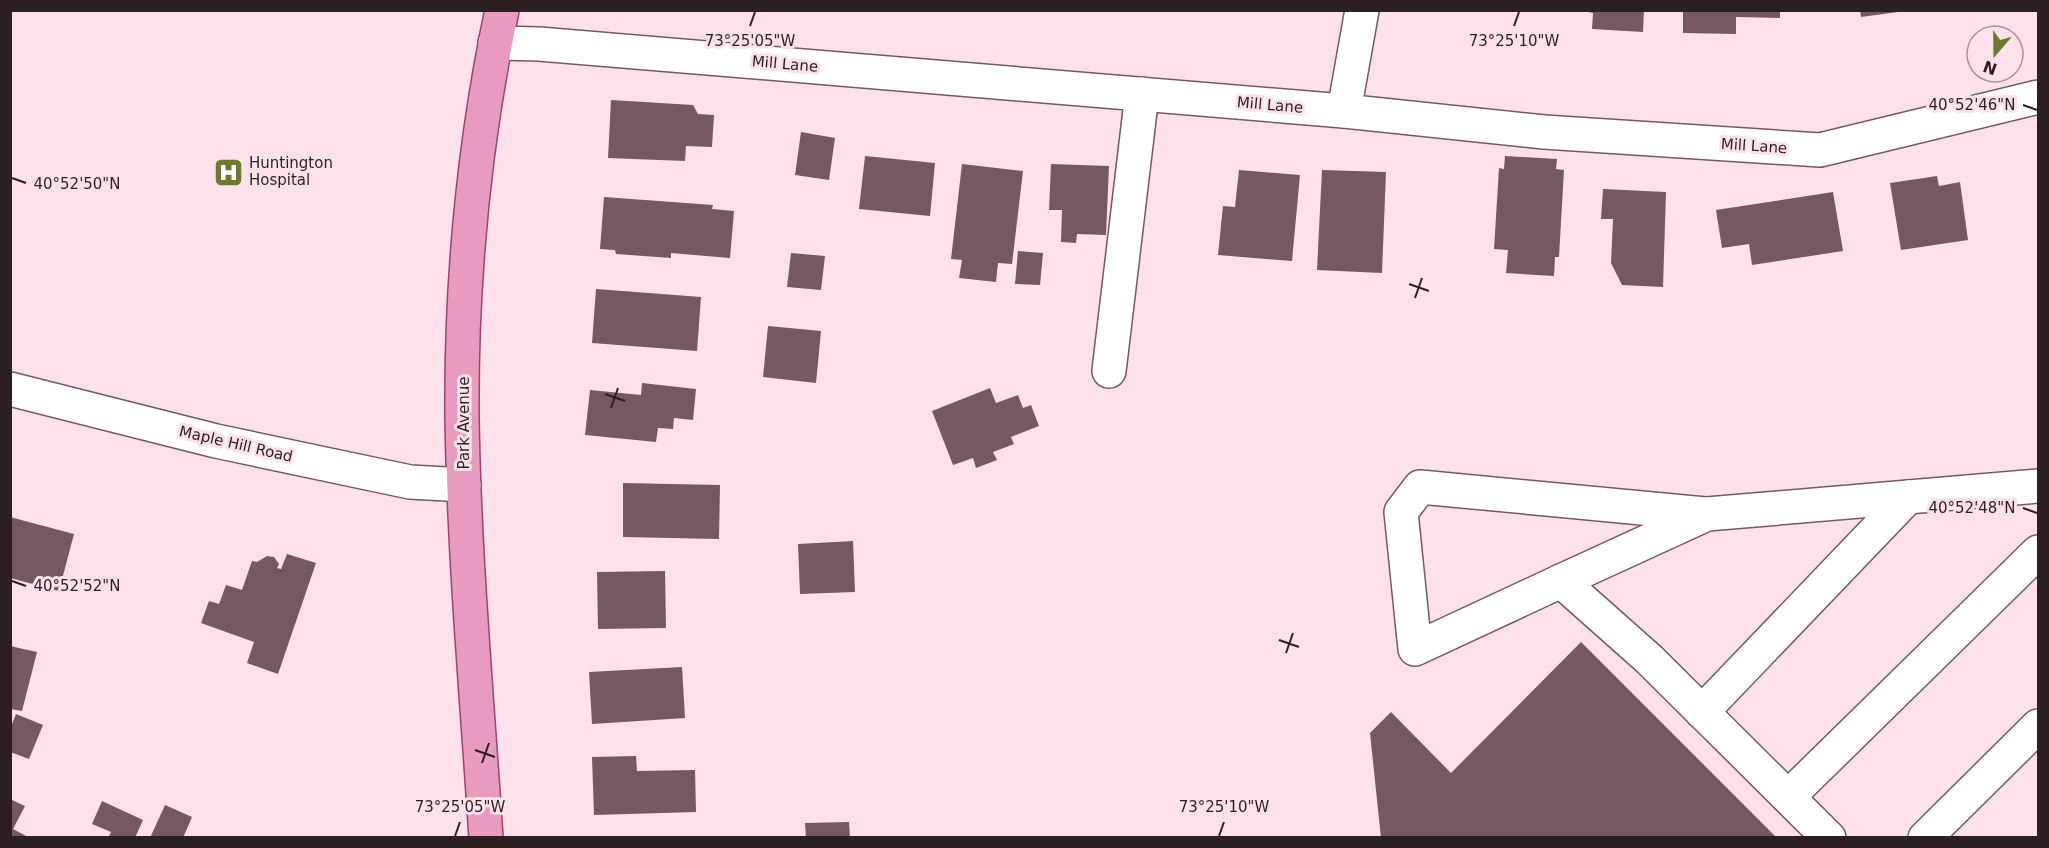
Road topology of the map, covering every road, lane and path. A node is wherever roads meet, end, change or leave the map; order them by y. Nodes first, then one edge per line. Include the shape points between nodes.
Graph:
1 (502, 10) edge
2 (1362, 10) edge
3 (495, 43) junction
4 (1142, 94) junction
5 (2038, 97) edge
6 (1344, 111) junction
7 (1109, 371) dead end
8 (10, 389) edge
9 (464, 485) junction
10 (2038, 486) edge
11 (1908, 498) junction
12 (1707, 514) junction
13 (2038, 552) edge
14 (1560, 581) junction
15 (1702, 712) junction
16 (2038, 726) edge
17 (1788, 797) junction
18 (486, 837) edge
19 (1829, 837) edge
20 (1925, 837) edge

1 - 3 main road, Park Avenue
2 - 6 street
3 - 4 street, Mill Lane
3 - 9 main road, Park Avenue via 482,111 469,238 462,414
4 - 6 street, Mill Lane
4 - 7 street
5 - 6 street, Mill Lane via 1820,150 1544,132
8 - 9 street, Maple Hill Road via 216,441 410,482
9 - 18 main road, Park Avenue
10 - 11 street
11 - 12 street
11 - 15 street
12 - 14 street
12 - 14 street via 1420,488 1401,512 1415,649
13 - 17 street
14 - 15 street
15 - 17 street
16 - 20 street
17 - 19 street

